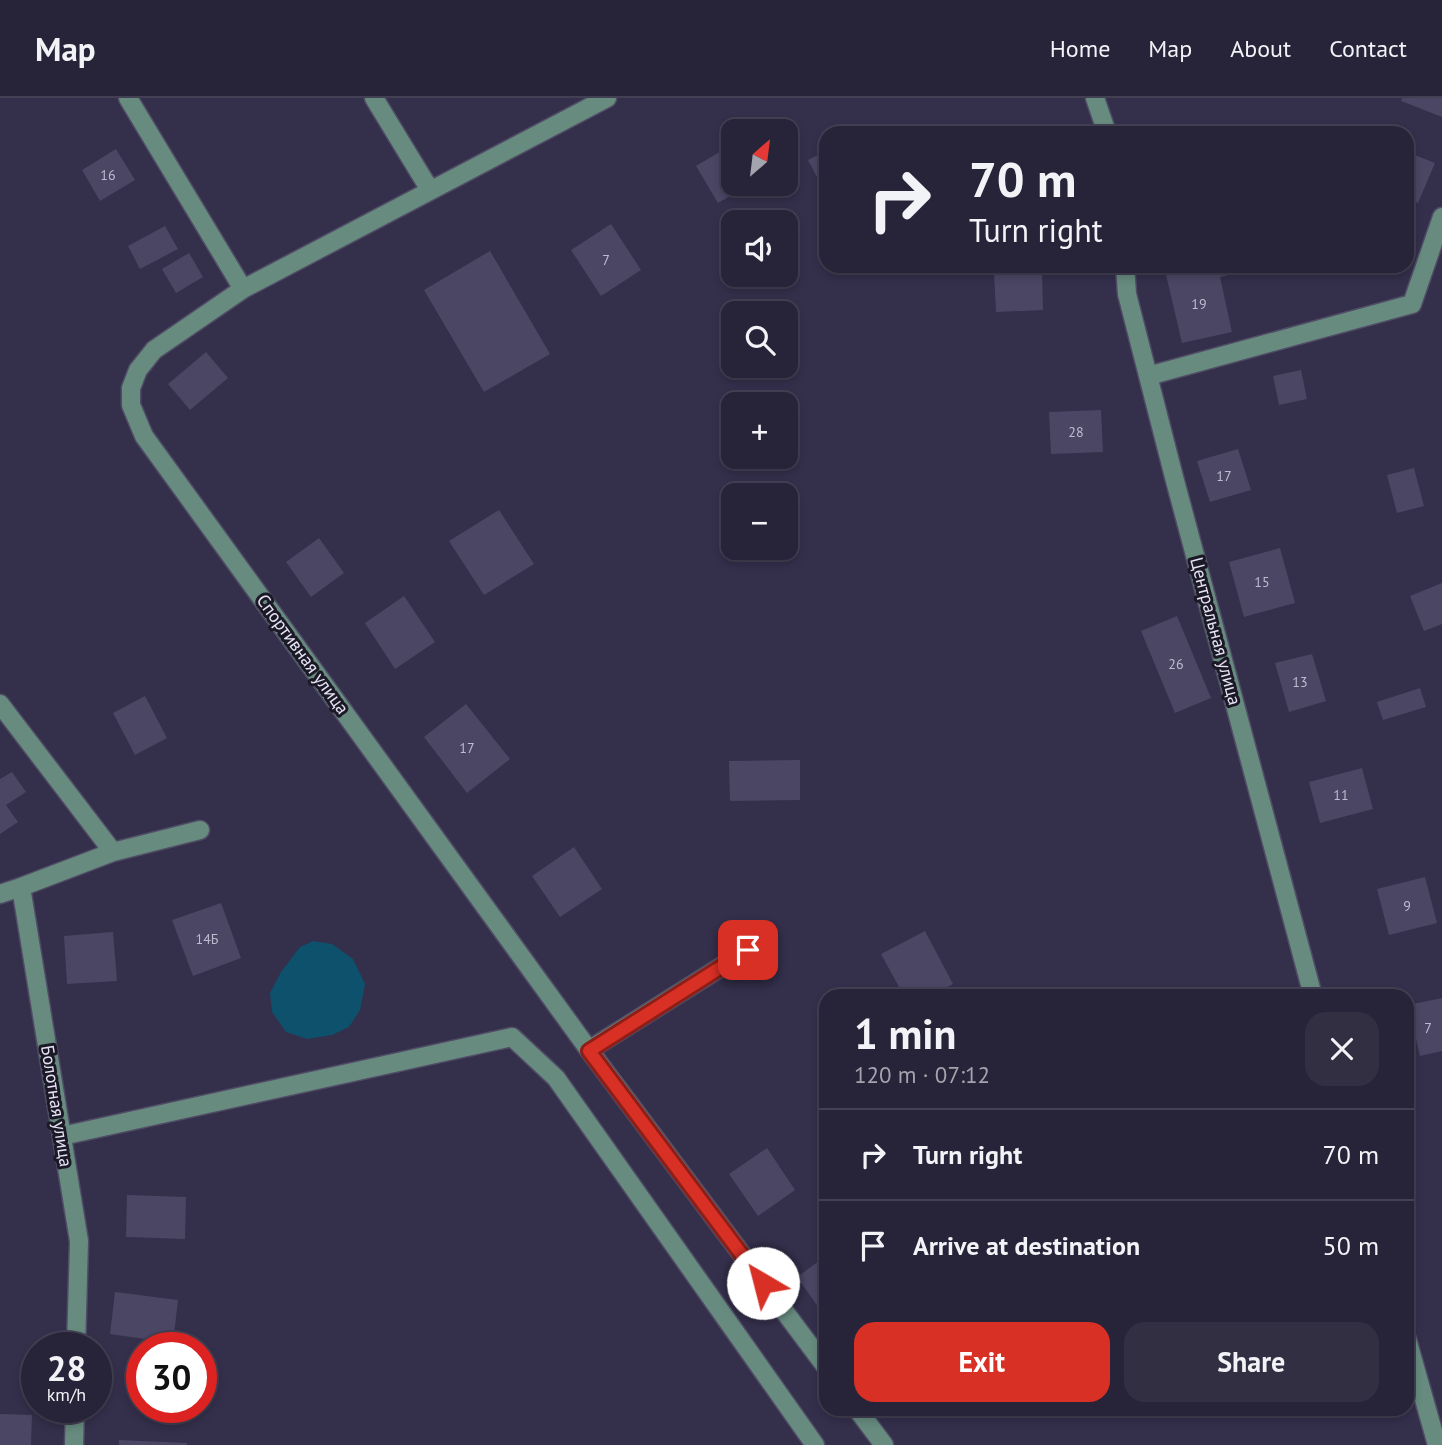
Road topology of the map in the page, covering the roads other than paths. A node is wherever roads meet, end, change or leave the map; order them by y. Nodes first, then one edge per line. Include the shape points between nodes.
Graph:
1 (128, 98) edge
2 (374, 98) edge
3 (607, 98) edge
4 (1095, 98) edge
5 (1105, 126) edge
6 (430, 190) junction
7 (1442, 217) edge
8 (1125, 273) edge
9 (243, 289) junction
10 (1148, 376) junction
11 (0, 704) edge
12 (200, 830) dead end
13 (113, 852) junction
14 (21, 887) junction
15 (0, 894) edge
16 (748, 950) dead end
17 (1311, 989) edge
18 (589, 1051) junction
19 (62, 1136) junction
20 (76, 1332) edge
21 (819, 1358) edge
22 (1414, 1364) edge
23 (862, 1416) edge
24 (75, 1423) edge
25 (74, 1445) edge
26 (815, 1445) edge
27 (884, 1445) edge
28 (1437, 1445) edge

1 - 9 street
2 - 6 street
3 - 6 street, Спортивная улица
4 - 5 street
6 - 9 street, Спортивная улица
7 - 10 street via 1412,304
8 - 10 street, Центральная улица
9 - 18 street, Спортивная улица via 154,350 138,370 131,405 145,436
10 - 17 street, Центральная улица
11 - 13 street
12 - 13 street
13 - 14 street
14 - 15 street
14 - 19 street, Болотная улица
16 - 18 street
18 - 21 street, Спортивная улица
19 - 20 street, Болотная улица via 79,1241
19 - 26 street via 512,1037 556,1077
22 - 28 street
23 - 27 street
24 - 25 street

